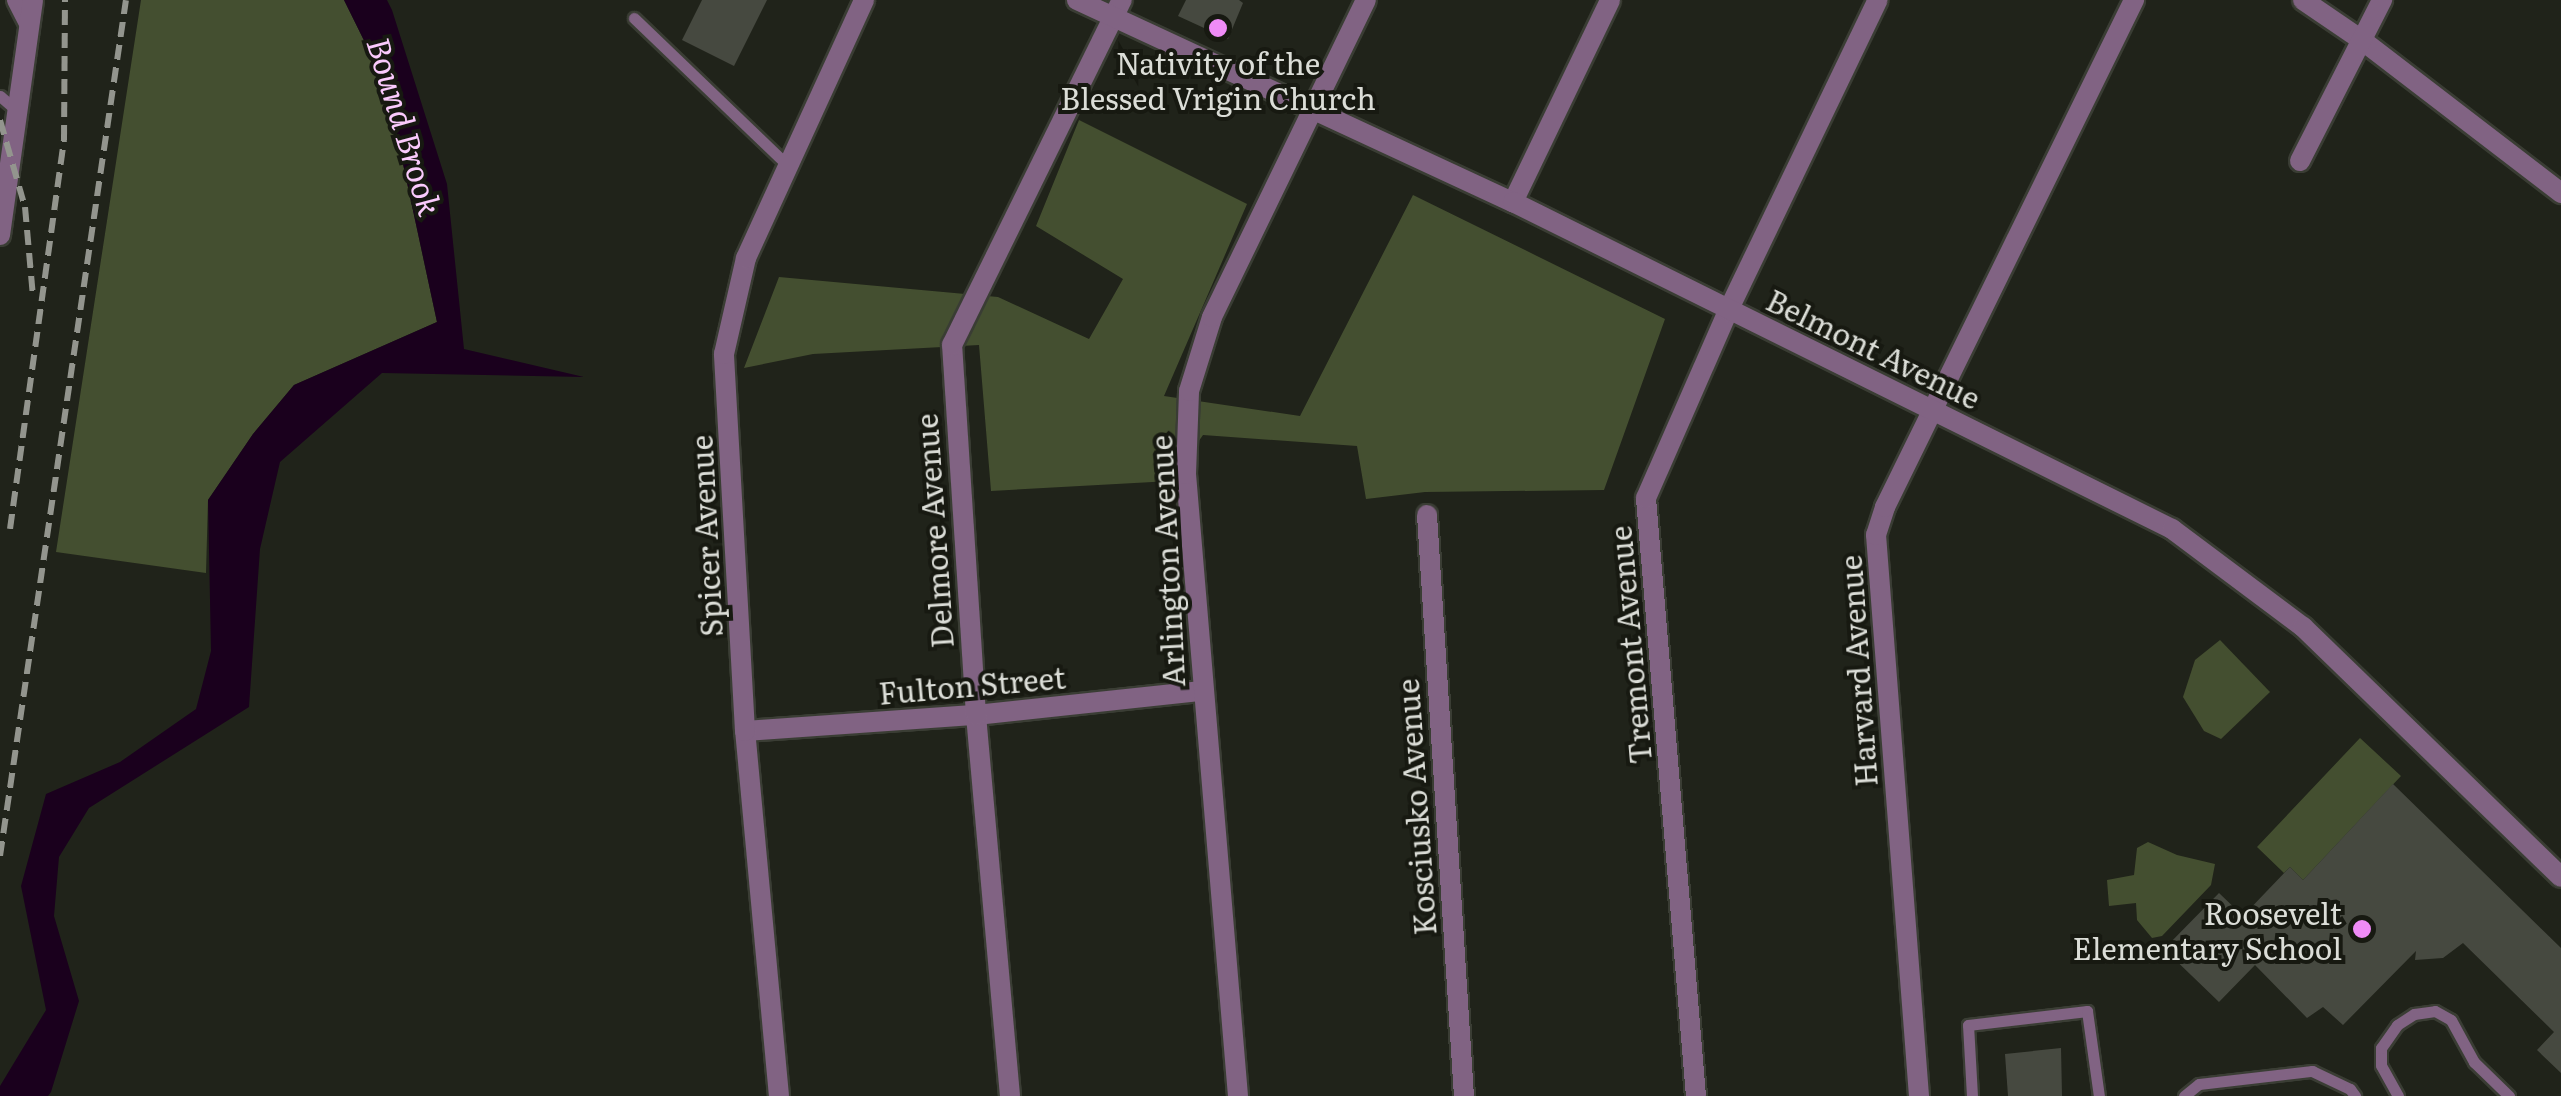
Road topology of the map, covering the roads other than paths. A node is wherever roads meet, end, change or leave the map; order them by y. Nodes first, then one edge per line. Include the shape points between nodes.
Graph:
1 (18, 0) edge
2 (33, 0) edge
3 (864, 0) edge
4 (1077, 0) edge
5 (1366, 0) edge
6 (1610, 0) edge
7 (1878, 0) edge
8 (2134, 0) edge
9 (2303, 0) edge
10 (2382, 0) edge
11 (1118, 9) edge
12 (634, 18) dead end
13 (29, 24) junction
14 (2363, 41) junction
15 (8, 102) edge
16 (1313, 108) junction
17 (2300, 162) dead end
18 (786, 164) junction
19 (2561, 193) edge
20 (1513, 202) junction
21 (1, 222) edge
22 (1728, 311) junction
23 (1933, 410) junction
24 (1427, 515) dead end
25 (1202, 691) junction
26 (976, 716) junction
27 (746, 731) junction
28 (2561, 877) edge
29 (779, 1096) edge
30 (1010, 1096) edge
31 (1238, 1096) edge
32 (1464, 1096) edge
33 (1696, 1096) edge
34 (1919, 1096) edge
35 (1972, 1096) edge
36 (2099, 1096) edge
37 (2184, 1096) edge
38 (2355, 1096) edge
39 (2398, 1096) edge
40 (2509, 1096) edge

1 - 13 street
2 - 13 street
3 - 18 street, Spicer Avenue
4 - 11 street, Belmont Avenue
5 - 16 street, Arlington Avenue
6 - 20 street
7 - 22 street, Tremont Avenue
8 - 23 street, Harvard Avenue
9 - 14 street
10 - 14 street
11 - 16 street, Belmont Avenue
11 - 26 street, Delmore Avenue via 952,345
12 - 18 lane
13 - 15 street
14 - 17 street
14 - 19 street
15 - 21 street
16 - 20 street, Belmont Avenue
16 - 25 street, Arlington Avenue via 1212,317 1189,391 1186,474
18 - 27 street, Spicer Avenue via 746,258 724,354
20 - 22 street, Belmont Avenue
22 - 23 street, Belmont Avenue
22 - 33 street, Tremont Avenue via 1646,498
23 - 28 street, Belmont Avenue via 2115,497 2240,575
23 - 34 street, Harvard Avenue via 1876,535
24 - 32 street, Kosciusko Avenue
25 - 26 street, Fulton Street
25 - 31 street, Arlington Avenue
26 - 27 street, Fulton Street
26 - 30 street, Delmore Avenue
27 - 29 street, Spicer Avenue
35 - 36 lane via 1968,1025 2087,1011
37 - 38 lane via 2199,1084 2312,1071
39 - 40 lane via 2381,1065 2381,1048 2397,1025 2435,1011 2452,1020 2474,1062

